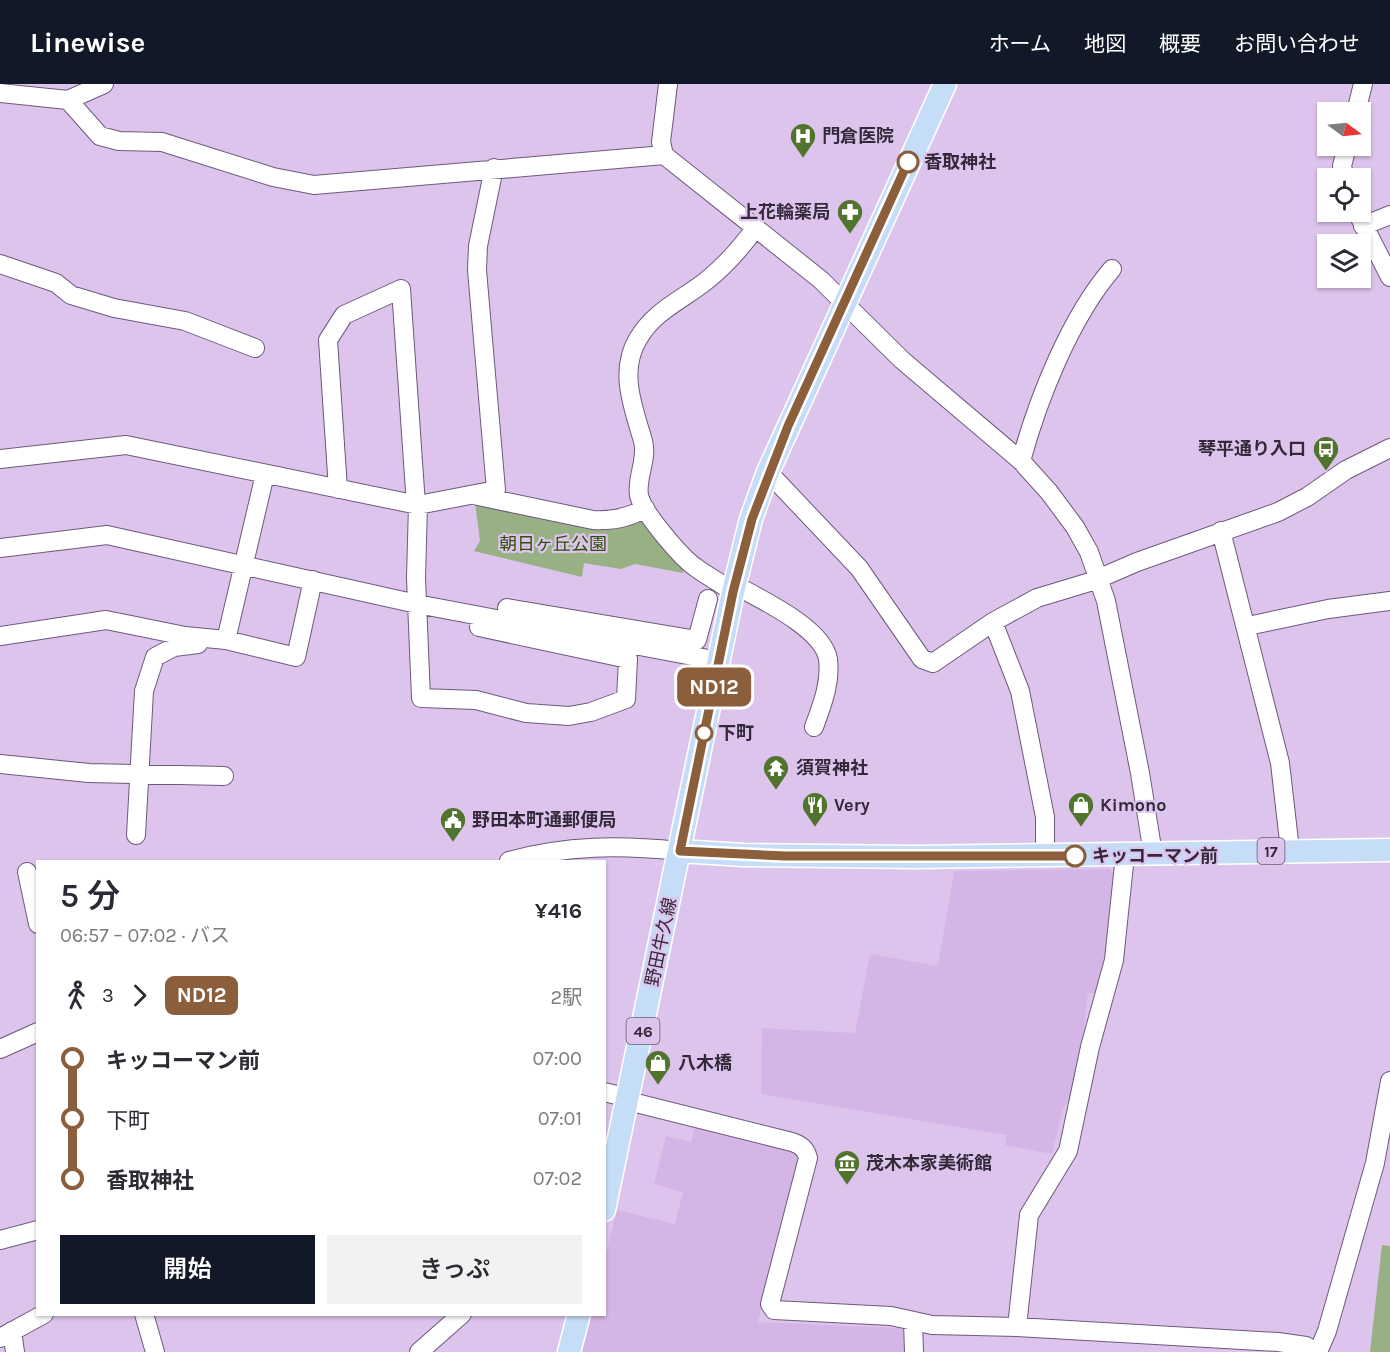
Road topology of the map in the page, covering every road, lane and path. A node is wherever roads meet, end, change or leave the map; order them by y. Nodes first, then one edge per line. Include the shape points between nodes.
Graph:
1 (104, 84) edge
2 (668, 84) edge
3 (945, 84) edge
4 (1363, 84) edge
5 (2, 90) edge
6 (68, 100) junction
7 (1358, 102) edge
8 (664, 155) junction
9 (494, 168) junction
10 (1390, 215) edge
11 (1371, 218) edge
12 (1362, 222) edge
13 (756, 227) junction
14 (0, 264) edge
15 (1112, 269) dead end
16 (1390, 277) edge
17 (844, 303) junction
18 (255, 348) dead end
19 (1390, 448) edge
20 (0, 459) edge
21 (1021, 460) junction
22 (768, 472) junction
23 (265, 474) junction
24 (338, 489) junction
25 (474, 495) junction
26 (417, 505) junction
27 (645, 508) junction
28 (1221, 531) junction
29 (0, 548) edge
30 (243, 564) junction
31 (1099, 578) junction
32 (313, 580) junction
33 (734, 588) junction
34 (708, 599) dead end
35 (1390, 601) edge
36 (417, 603) junction
37 (993, 622) junction
38 (1248, 626) junction
39 (0, 636) edge
40 (221, 639) junction
41 (719, 661) junction
42 (814, 727) dead end
43 (0, 764) edge
44 (138, 772) junction
45 (224, 776) dead end
46 (136, 835) dead end
47 (1290, 850) junction
48 (1390, 850) edge
49 (680, 851) junction
50 (1153, 854) junction
51 (1125, 855) junction
52 (1045, 856) junction
53 (513, 860) edge
54 (27, 872) dead end
55 (36, 915) edge
56 (36, 1033) edge
57 (0, 1049) edge
58 (1390, 1081) edge
59 (606, 1093) edge
60 (629, 1100) junction
61 (606, 1201) edge
62 (36, 1231) edge
63 (0, 1240) edge
64 (40, 1316) edge
65 (145, 1316) edge
66 (460, 1316) edge
67 (578, 1316) edge
68 (913, 1323) junction
69 (1017, 1326) junction
70 (6, 1335) edge
71 (15, 1352) edge
72 (155, 1352) edge
73 (419, 1352) edge
74 (569, 1352) edge
75 (914, 1352) edge
76 (1316, 1352) edge

1 - 6 street
2 - 8 street via 661,142
3 - 17 main road, 野田牛久線
4 - 7 street
5 - 6 street
6 - 9 street via 100,136 119,141 162,142 297,183 373,181
8 - 9 street
8 - 13 street
9 - 25 street via 477,270 496,490
10 - 11 street
12 - 16 street
13 - 17 street
13 - 27 street via 721,269 655,317 637,340 629,396 644,445 638,489
14 - 18 street via 56,283 71,296 185,321
15 - 21 street via 1075,324 1028,434
17 - 21 street via 937,391
17 - 22 main road, 野田牛久線
19 - 28 street via 1278,512
20 - 23 street via 126,445
21 - 31 street via 1075,527
22 - 33 main road, 野田牛久線
22 - 37 street via 859,568 922,659 933,663
23 - 24 street
23 - 30 street
24 - 26 street
24 - 26 street via 328,340 344,315 401,289
25 - 26 street
25 - 27 street via 593,520 633,516
26 - 36 street
27 - 33 street via 694,567
28 - 31 street
28 - 38 street
29 - 30 street via 107,535
30 - 32 street
30 - 40 street
31 - 37 street via 1037,598
31 - 50 street via 1113,632
32 - 36 street
32 - 40 street via 296,657
33 - 41 main road, 野田牛久線
33 - 42 street via 811,631 822,646 828,658 826,693
34 - 36 street via 697,640
35 - 38 street
36 - 36 street via 421,698 476,700 526,713 569,716 626,699 628,659
36 - 41 street
37 - 52 street via 1020,691 1046,817
38 - 47 street via 1280,763
39 - 40 street via 106,620
40 - 44 street via 174,647 155,657 144,691
41 - 49 main road, 野田牛久線
43 - 44 street
44 - 45 street
44 - 46 street
47 - 48 main road, 17
47 - 50 main road, 17
49 - 52 main road, 17 via 785,856
49 - 53 street via 592,846
49 - 60 main road, 野田牛久線 / 46
50 - 51 main road, 17
51 - 52 main road, 17
51 - 69 street via 1114,960 1068,1151 1029,1215
54 - 55 street
56 - 57 street
58 - 76 street via 1375,1163 1327,1331
59 - 60 street
60 - 61 main road, 野田牛久線 / 46
60 - 68 street via 780,1138 806,1150 808,1158 770,1304 774,1310 891,1316
62 - 63 street
64 - 70 street
65 - 72 street
66 - 73 street
67 - 74 main road
68 - 69 street
68 - 75 street
69 - 76 street via 1278,1342 1306,1346
70 - 71 street

